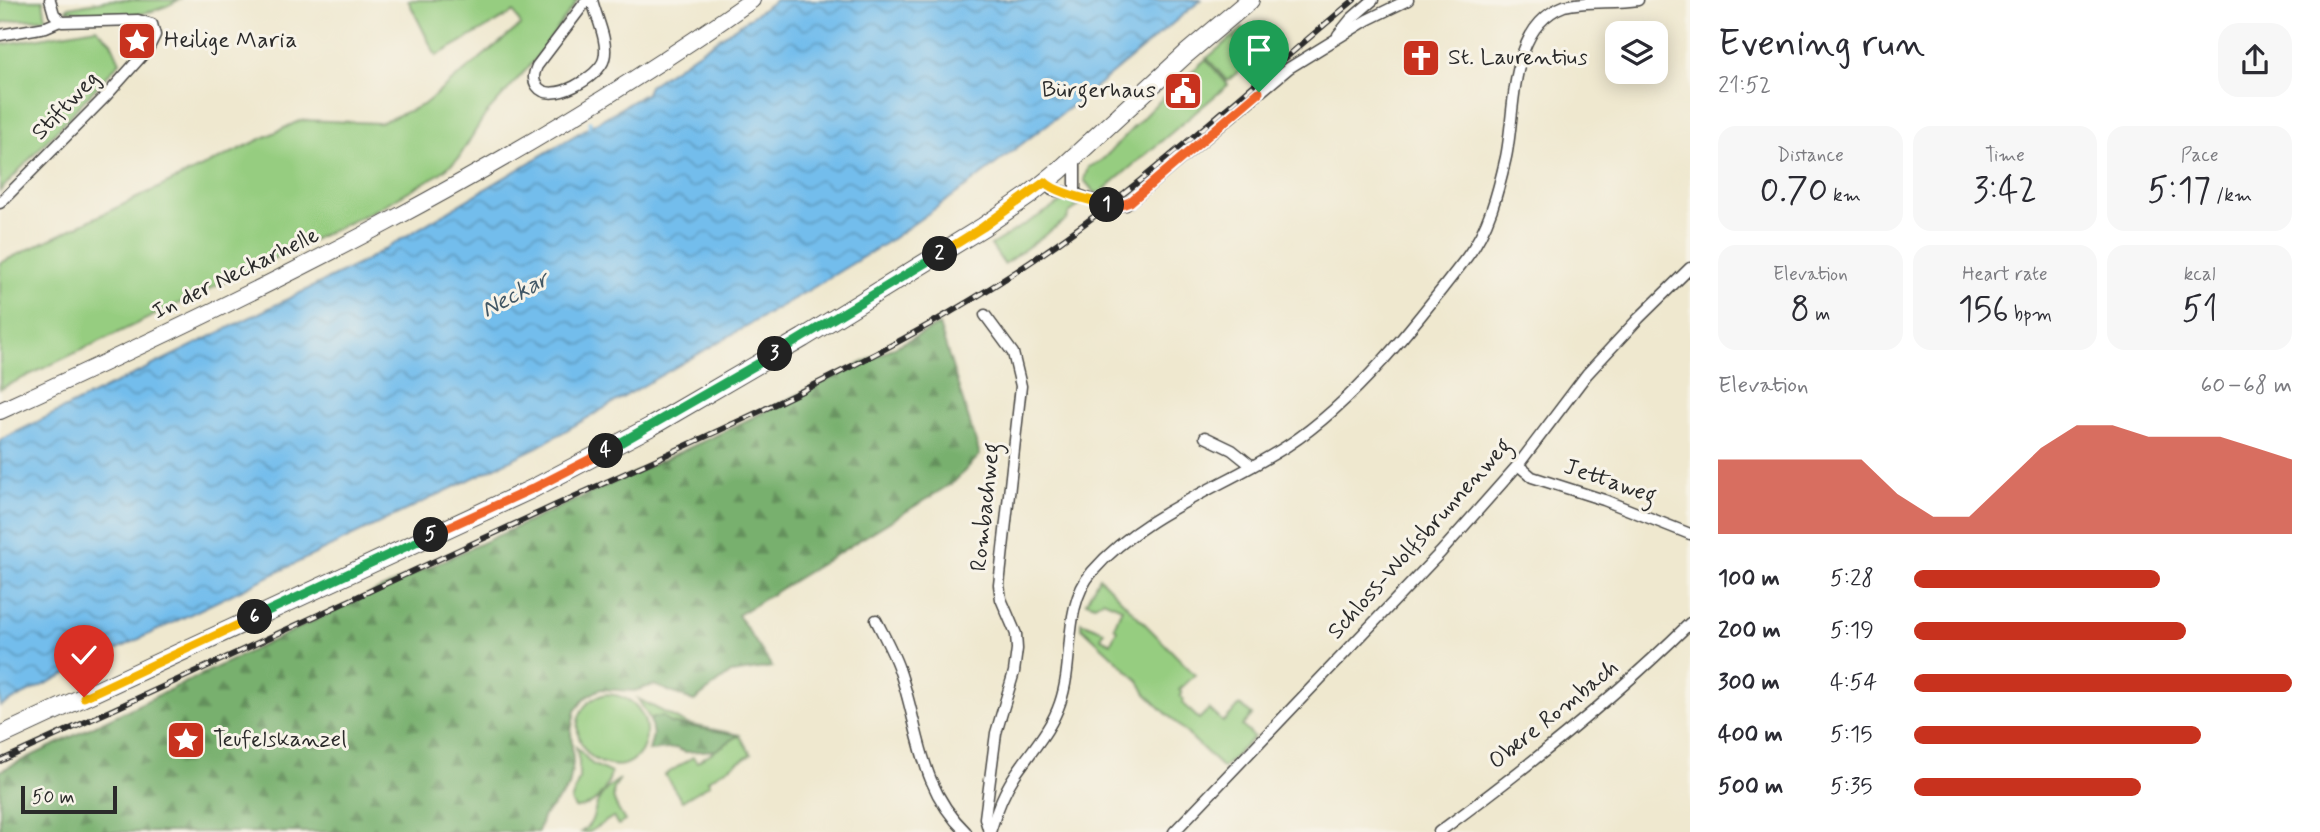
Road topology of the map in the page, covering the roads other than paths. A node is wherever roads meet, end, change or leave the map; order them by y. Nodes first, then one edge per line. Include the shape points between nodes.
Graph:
1 (50, 0) edge
2 (590, 0) edge
3 (752, 0) edge
4 (1250, 0) edge
5 (1373, 0) edge
6 (1408, 0) edge
7 (1638, 0) edge
8 (60, 21) junction
9 (0, 36) edge
10 (1337, 37) junction
11 (1075, 156) junction
12 (1045, 182) junction
13 (1075, 194) junction
14 (0, 203) edge
15 (1690, 268) edge
16 (985, 315) dead end
17 (0, 411) edge
18 (1205, 437) dead end
19 (1518, 464) junction
20 (1252, 466) junction
21 (1690, 534) edge
22 (876, 620) dead end
23 (1690, 623) edge
24 (0, 736) edge
25 (966, 832) edge
26 (989, 832) edge
27 (1174, 832) edge
28 (1439, 832) edge

1 - 8 street
2 - 2 street via 537,66 534,78 545,93 554,94 586,78 602,64 603,41
3 - 17 main road, In der Neckarhelle via 613,94 388,223
4 - 11 main road
5 - 10 street
6 - 10 street
7 - 20 street via 1566,5 1535,30 1520,62 1506,156 1485,227 1468,256 1322,422
8 - 9 street
8 - 14 street, Stiftweg via 138,19 152,24 155,35 106,96
10 - 13 street via 1275,79 1126,205 1111,206
11 - 12 main road
11 - 13 street
12 - 13 street via 1052,190
12 - 24 main road via 983,227 803,338 592,458
15 - 19 street, Schloss-Wolfsbrunnenweg via 1587,374
16 - 26 street, Rombachweg via 1013,353 1021,386 999,586 1017,649 996,733 985,818
18 - 20 street
19 - 21 street, Jettaweg via 1532,477
19 - 27 street, Schloss-Wolfsbrunnenweg via 1441,552
20 - 26 street via 1131,536 1090,575 1076,605 1060,703 1006,790
22 - 25 street via 899,669 932,785 943,807
23 - 28 street, Obere Rombach via 1610,699

